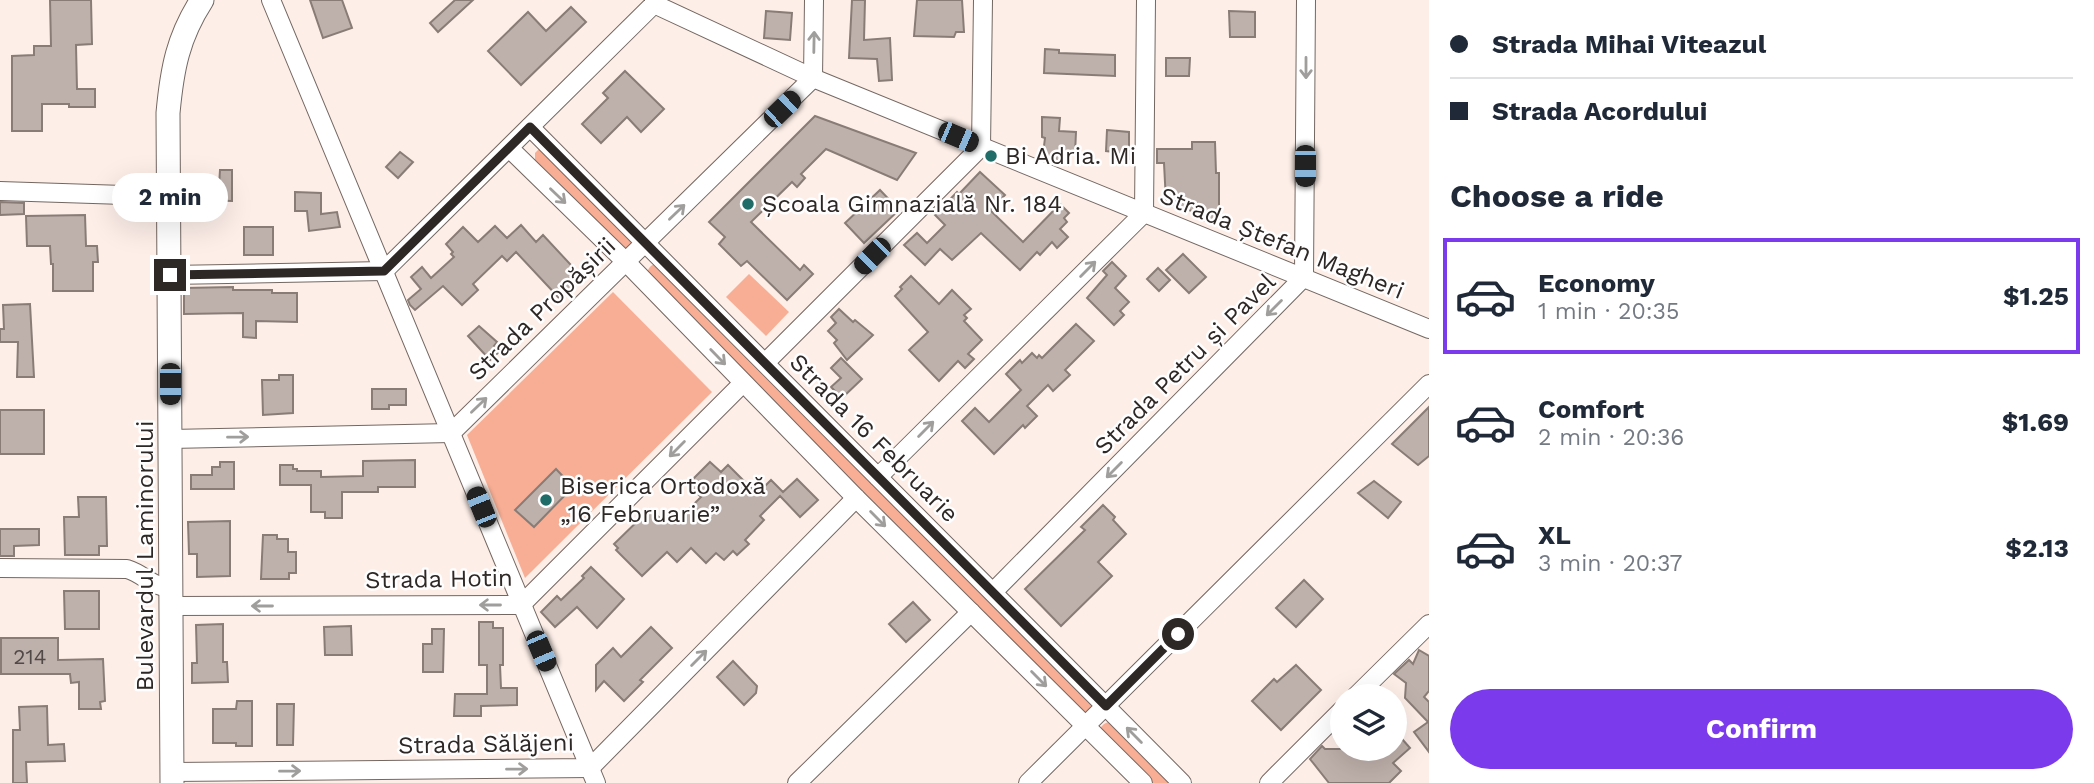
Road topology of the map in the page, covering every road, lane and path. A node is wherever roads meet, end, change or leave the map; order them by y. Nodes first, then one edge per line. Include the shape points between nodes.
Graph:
1 (202, 0) edge
2 (271, 0) edge
3 (814, 0) edge
4 (983, 0) edge
5 (1146, 0) edge
6 (1306, 0) edge
7 (654, 2) edge
8 (813, 78) junction
9 (530, 127) junction
10 (981, 147) junction
11 (509, 148) junction
12 (0, 191) edge
13 (124, 195) dead end
14 (1144, 213) junction
15 (646, 242) junction
16 (626, 262) junction
17 (384, 271) junction
18 (170, 275) junction
19 (1304, 277) junction
20 (1429, 329) edge
21 (765, 363) junction
22 (743, 383) junction
23 (1429, 384) edge
24 (451, 433) junction
25 (170, 439) junction
26 (878, 477) junction
27 (856, 498) junction
28 (0, 568) edge
29 (993, 592) junction
30 (171, 597) junction
31 (522, 604) junction
32 (971, 612) junction
33 (1429, 624) edge
34 (1368, 684) edge
35 (1106, 706) junction
36 (1330, 722) edge
37 (1086, 725) junction
38 (593, 775) edge
39 (172, 777) edge
40 (797, 783) edge
41 (1028, 783) edge
42 (1143, 783) edge
43 (1182, 783) edge
44 (1269, 783) edge

1 - 18 street, Bulevardul Laminorului via 183,35 172,74 168,113
2 - 17 street
8 -> 3 street
4 - 10 street
5 - 14 street
6 -> 19 street, Strada Petru și Pavel
7 - 8 street, Strada Ștefan Magheri
7 - 9 street
8 - 10 street, Strada Ștefan Magheri
15 -> 8 street, Strada Propășirii
9 - 11 street
9 - 15 street, Strada 16 Februarie
10 - 14 street, Strada Ștefan Magheri
10 - 21 street
11 -> 16 street
11 - 17 street
12 - 13 street
14 - 19 street, Strada Ștefan Magheri
26 -> 14 street
15 - 16 street, Strada Propășirii
15 - 21 street, Strada 16 Februarie
16 -> 22 street
24 -> 16 street, Strada Propășirii
17 - 18 street
17 - 24 street
18 - 25 street, Bulevardul Laminorului
19 - 20 street, Strada Ștefan Magheri
19 -> 29 street, Strada Petru și Pavel
21 - 26 street, Strada 16 Februarie
22 - 27 street
22 -> 31 street, Strada Hotin
23 - 35 street
25 -> 24 street
24 - 31 street
25 - 30 street, Bulevardul Laminorului
26 - 29 street, Strada 16 Februarie
27 -> 32 street
38 -> 27 street, Strada Sălăjeni
28 - 30 street via 127,569
29 - 35 street, Strada 16 Februarie
31 -> 30 street, Strada Hotin
30 - 39 street, Bulevardul Laminorului
31 - 38 street
32 -> 37 street
32 - 40 street
33 - 34 street
35 - 37 street
43 -> 35 street, Strada 16 Februarie
36 - 44 street
37 - 41 street
37 - 42 street
39 -> 38 street, Strada Sălăjeni

